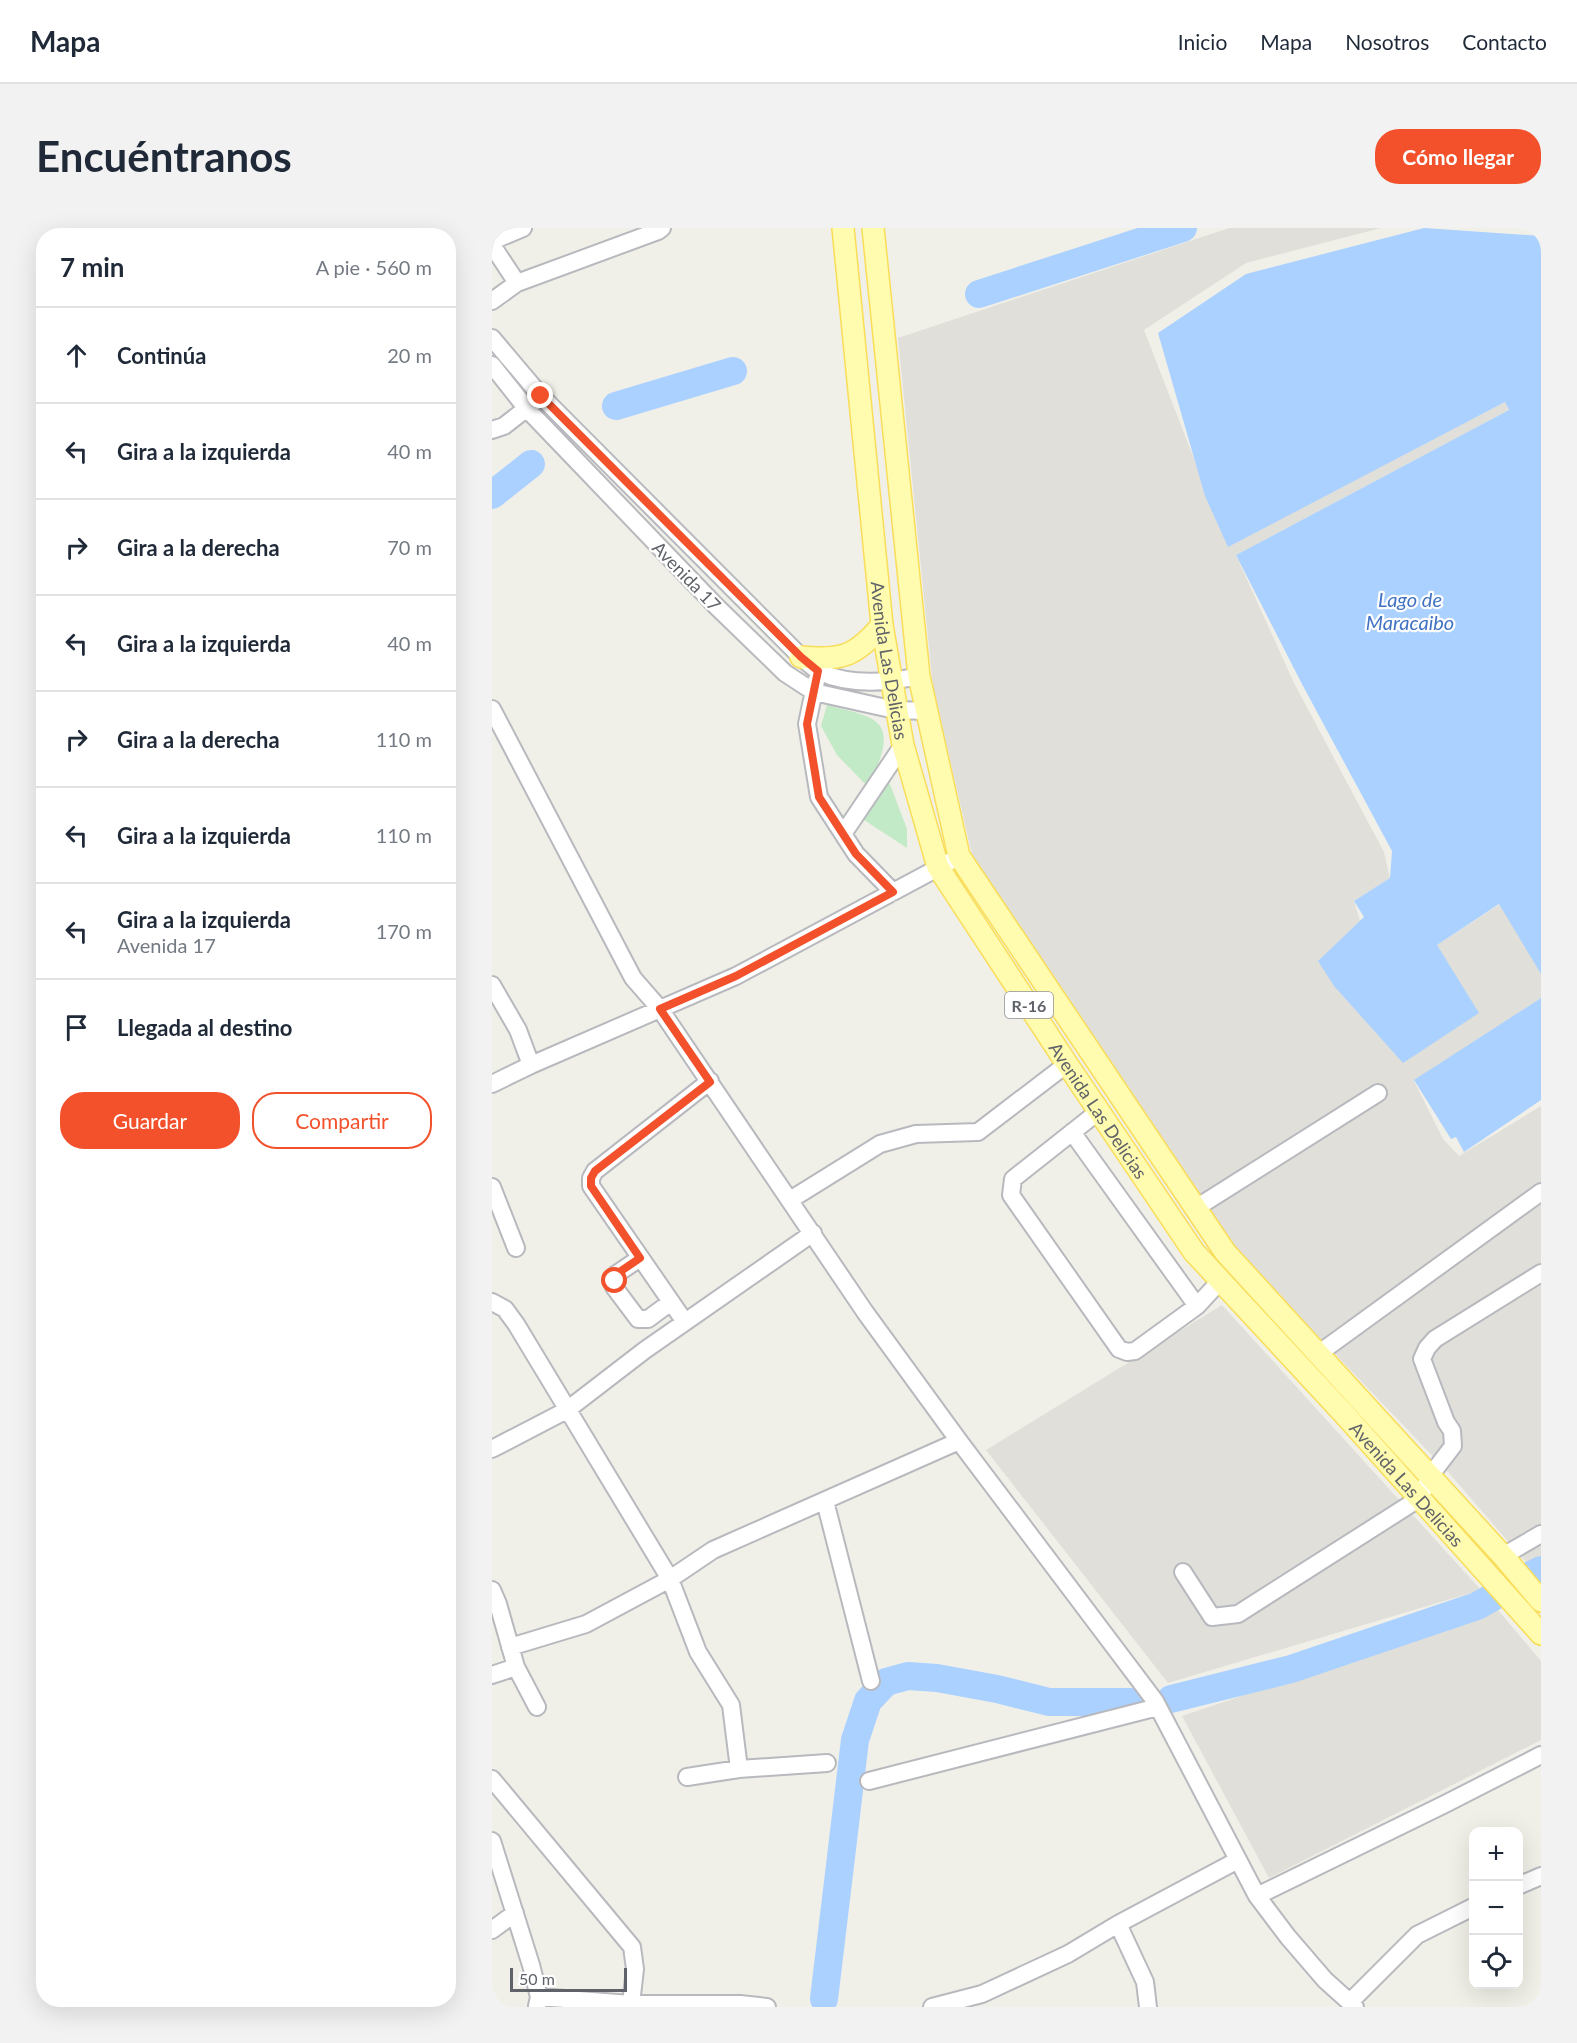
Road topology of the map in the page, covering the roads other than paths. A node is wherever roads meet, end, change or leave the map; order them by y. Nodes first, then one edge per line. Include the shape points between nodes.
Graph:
1 (523, 228) edge
2 (662, 228) edge
3 (843, 228) edge
4 (873, 228) edge
5 (492, 243) edge
6 (517, 282) junction
7 (492, 301) edge
8 (492, 338) edge
9 (492, 365) edge
10 (541, 396) junction
11 (527, 409) junction
12 (492, 430) edge
13 (882, 625) junction
14 (801, 657) junction
15 (818, 671) junction
16 (919, 676) junction
17 (890, 682) junction
18 (814, 692) junction
19 (492, 709) edge
20 (895, 710) junction
21 (927, 711) junction
22 (903, 745) junction
23 (843, 834) junction
24 (959, 856) junction
25 (938, 867) junction
26 (893, 892) junction
27 (492, 985) edge
28 (660, 1009) junction
29 (1075, 1028) junction
30 (1052, 1042) junction
31 (1067, 1064) junction
32 (531, 1065) junction
33 (710, 1082) junction
34 (492, 1084) edge
35 (1377, 1093) dead end
36 (1099, 1111) junction
37 (1072, 1132) junction
38 (492, 1187) edge
39 (1541, 1192) edge
40 (790, 1200) junction
41 (1196, 1208) junction
42 (813, 1233) junction
43 (516, 1248) dead end
44 (640, 1258) junction
45 (1541, 1273) edge
46 (1221, 1280) junction
47 (492, 1302) edge
48 (671, 1302) junction
49 (1197, 1306) junction
50 (685, 1322) junction
51 (1318, 1354) junction
52 (567, 1410) junction
53 (959, 1441) junction
54 (492, 1449) edge
55 (1430, 1476) junction
56 (1420, 1498) junction
57 (825, 1501) junction
58 (1541, 1534) edge
59 (1503, 1556) junction
60 (1183, 1572) dead end
61 (670, 1579) junction
62 (492, 1590) edge
63 (1541, 1601) edge
64 (1541, 1634) edge
65 (510, 1647) junction
66 (516, 1667) junction
67 (492, 1675) edge
68 (872, 1681) dead end
69 (537, 1707) dead end
70 (1158, 1707) junction
71 (1541, 1755) edge
72 (827, 1763) dead end
73 (739, 1770) junction
74 (687, 1777) dead end
75 (492, 1779) edge
76 (869, 1781) dead end
77 (492, 1841) edge
78 (1238, 1860) junction
79 (1541, 1876) edge
80 (1523, 1884) edge
81 (1257, 1896) junction
82 (1469, 1908) edge
83 (515, 1912) junction
84 (1118, 1924) junction
85 (492, 1930) edge
86 (986, 2001) edge
87 (538, 2002) edge
88 (631, 2004) junction
89 (1353, 2005) edge
90 (767, 2007) edge
91 (932, 2007) edge
92 (1148, 2007) edge

1 - 5 street
2 - 6 street
3 - 13 main road, Avenida Las Delicias / R-16
4 - 16 main road, Avenida Las Delicias / R-16
5 - 6 street
6 - 7 street
8 - 10 street, Avenida 17
9 - 11 street, Avenida 17
10 - 11 street
10 - 14 street, Avenida 17
11 - 12 street
11 - 18 street, Avenida 17 via 716,606 785,673
13 - 14 main road via 858,650 827,659
13 - 17 main road, Avenida Las Delicias / R-16
14 - 15 street, Avenida 17
15 - 17 street, Avenida 17 via 845,680
15 - 18 street
16 - 17 street, Avenida 17
16 - 21 main road, Avenida Las Delicias / R-16
17 - 20 main road, Avenida Las Delicias / R-16
18 - 20 street, Avenida 17
18 - 23 street via 807,724 819,797
19 - 28 street via 633,978
20 - 21 street, Avenida 17
20 - 22 main road, Avenida Las Delicias / R-16
21 - 24 main road, Avenida Las Delicias / R-16
22 - 23 street
22 - 25 main road, Avenida Las Delicias / R-16
23 - 26 street via 856,854
24 - 25 street
24 - 29 main road, Avenida Las Delicias / R-16
25 - 26 street
25 - 30 main road, Avenida Las Delicias / R-16
26 - 28 street via 736,976
27 - 32 street via 518,1030
28 - 32 street
28 - 33 street
29 - 30 main road
29 - 41 main road, Avenida Las Delicias / R-16
30 - 31 main road, Avenida Las Delicias / R-16
31 - 36 main road, Avenida Las Delicias / R-16
31 - 40 street via 978,1132 916,1134 880,1144
32 - 34 street
33 - 40 street
33 - 44 street via 591,1178 591,1186
35 - 41 street
36 - 37 street
36 - 46 main road, Avenida Las Delicias / R-16 via 1194,1252
37 - 49 street
37 - 49 street via 1013,1179 1011,1195 1119,1349 1135,1351
38 - 43 street
39 - 51 street
40 - 42 street
41 - 51 main road, Avenida Las Delicias / R-16 via 1225,1252
42 - 50 street
42 - 53 street
44 - 48 street
44 - 48 street via 615,1275 614,1287 638,1319 648,1319
45 - 55 street via 1435,1339 1427,1348 1422,1359 1452,1431 1453,1446
46 - 49 street
46 - 56 main road, Avenida Las Delicias / R-16
47 - 52 street via 505,1309 516,1324
48 - 50 street
50 - 52 street
51 - 55 main road, Avenida Las Delicias / R-16
52 - 54 street
52 - 61 street
53 - 57 street
53 - 70 street
55 - 56 street
55 - 59 main road, Avenida Las Delicias / R-16
56 - 60 street via 1238,1614 1212,1617
56 - 64 main road, Avenida Las Delicias / R-16
57 - 61 street via 713,1550
57 - 68 street
58 - 59 street
59 - 63 main road, Avenida Las Delicias / R-16
61 - 65 street via 586,1624
61 - 73 street via 698,1652 731,1706
62 - 65 street
65 - 66 street
66 - 67 street
66 - 69 street
70 - 76 street
70 - 78 street
71 - 81 street
72 - 73 street
73 - 74 street
75 - 88 street via 632,1947 635,1969
77 - 83 street
78 - 81 street
78 - 84 street
79 - 80 street
81 - 89 street via 1325,1980
82 - 89 street via 1417,1935
83 - 85 street
83 - 87 street
84 - 86 street
84 - 92 street via 1145,1982
86 - 91 street
87 - 88 street
88 - 90 street

